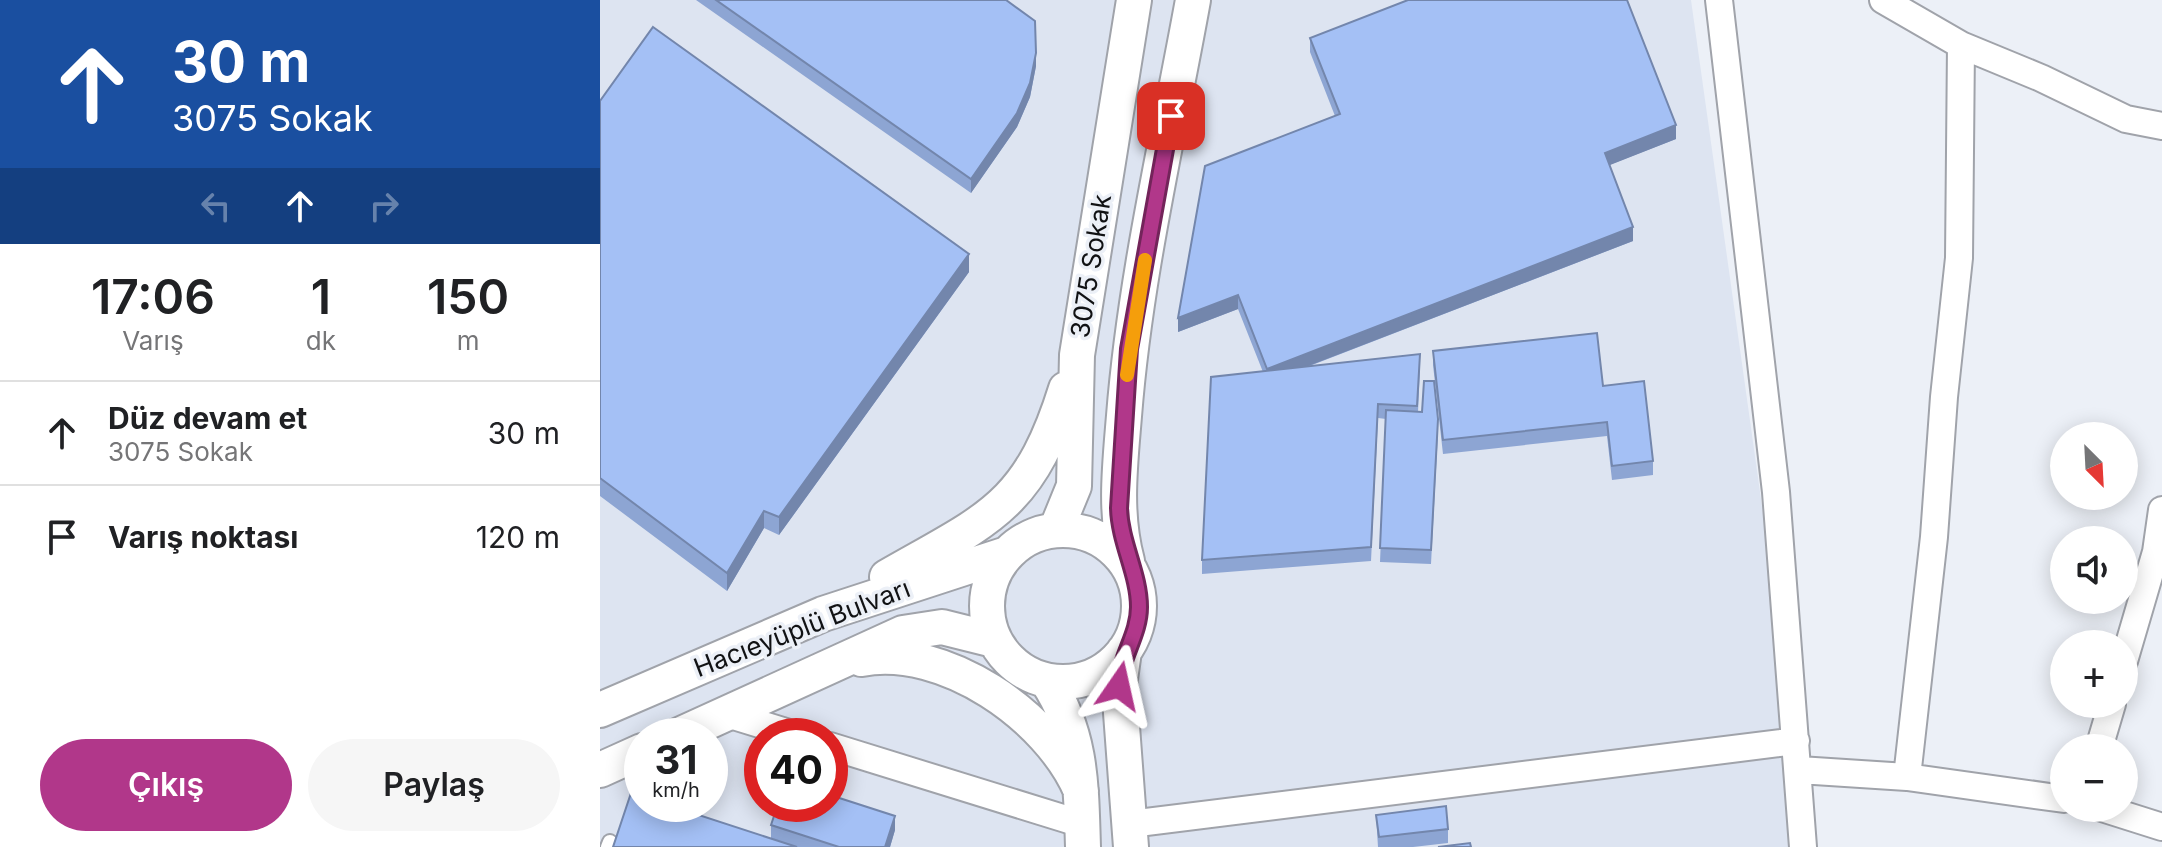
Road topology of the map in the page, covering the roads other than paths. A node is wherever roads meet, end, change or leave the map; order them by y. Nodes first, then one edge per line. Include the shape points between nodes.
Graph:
1 (1134, 0) edge
2 (1193, 0) edge
3 (1719, 0) edge
4 (1883, 0) edge
5 (1961, 45) junction
6 (2162, 126) edge
7 (1077, 355) junction
8 (2162, 510) edge
9 (1056, 530) junction
10 (1007, 554) junction
11 (1127, 561) junction
12 (2157, 564) edge
13 (823, 614) junction
14 (2135, 630) edge
15 (994, 640) junction
16 (1124, 651) junction
17 (830, 668) junction
18 (1047, 681) junction
19 (600, 710) edge
20 (727, 714) junction
21 (718, 718) edge
22 (744, 719) edge
23 (1796, 741) junction
24 (848, 751) edge
25 (624, 759) edge
26 (600, 770) edge
27 (1799, 770) junction
28 (1907, 777) junction
29 (2050, 797) edge
30 (2138, 819) edge
31 (1082, 821) edge
32 (2162, 827) edge
33 (1131, 835) edge
34 (1803, 847) edge

1 - 7 street, 3075 Sokak
2 - 11 street, 3075 Sokak via 1129,349 1118,481
3 - 23 street via 1776,492
4 - 5 street
5 - 6 street via 2126,119
5 - 28 street via 1959,258
7 - 9 street, 3075 Sokak via 1074,486
7 - 13 street via 1044,450 1019,490 988,518
8 - 12 street
9 - 10 street via 1025,540
9 - 11 street via 1092,536
10 - 13 street, Hacıeyüplü Bulvarı
10 - 15 street via 987,595
11 - 16 street via 1139,608
12 - 14 street
13 - 19 street, Hacıeyüplü Bulvarı
15 - 17 street, Hacıeyüplü Bulvarı via 942,627 913,630
15 - 18 street via 1017,666
16 - 18 street via 1091,677
16 - 33 street via 1119,686
17 - 20 street, Hacıeyüplü Bulvarı
17 - 31 street via 886,655 927,660 974,683 1040,731 1065,759
18 - 31 street via 1068,716 1077,750
20 - 21 street, Hacıeyüplü Bulvarı
20 - 22 street
23 - 27 street
23 - 33 street
24 - 31 street
25 - 26 street
27 - 28 street
27 - 34 street
28 - 29 street
30 - 32 street

